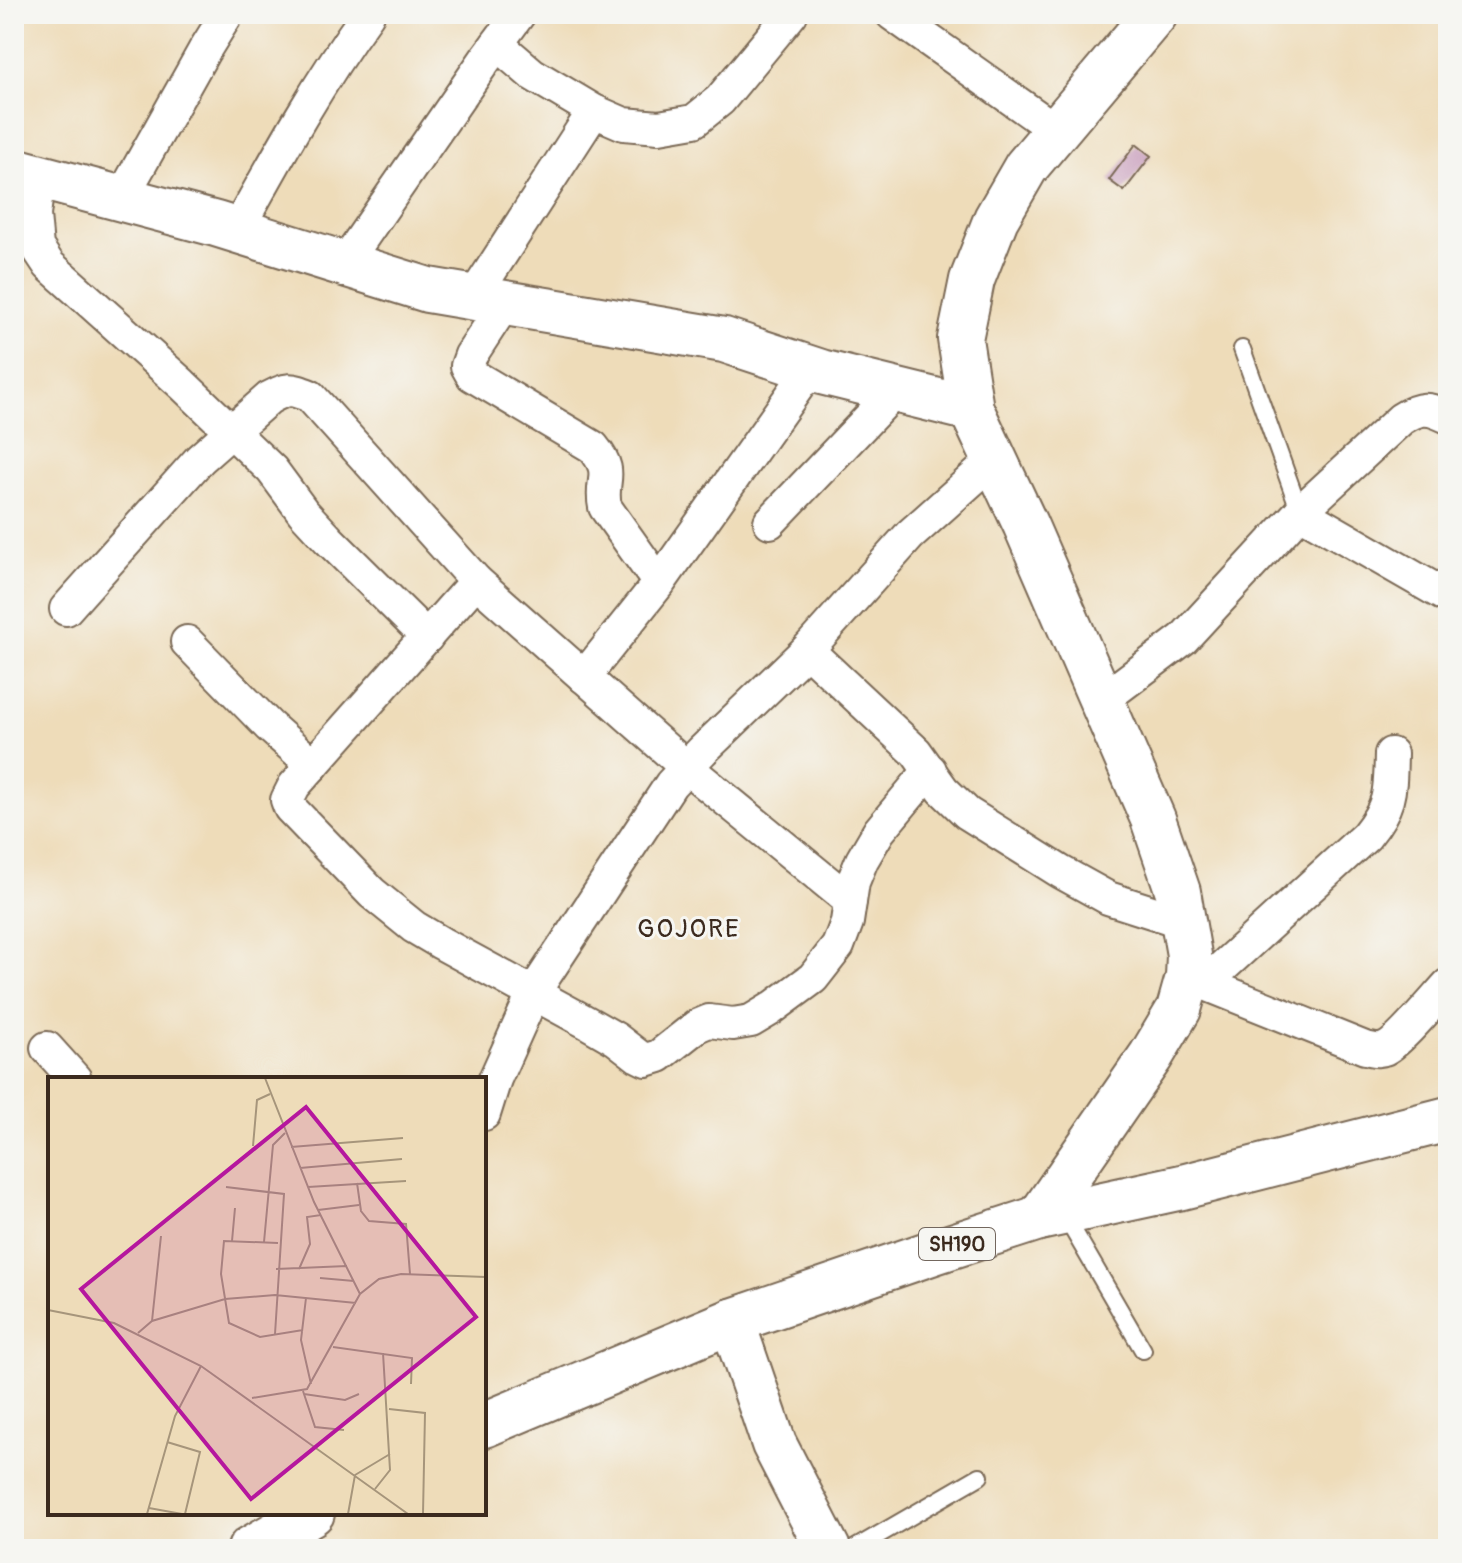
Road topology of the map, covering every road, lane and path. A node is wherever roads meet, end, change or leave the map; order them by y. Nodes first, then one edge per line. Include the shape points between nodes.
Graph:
1 (227, 14) edge
2 (368, 14) edge
3 (519, 14) edge
4 (791, 14) edge
5 (892, 14) edge
6 (1155, 14) edge
7 (497, 44) junction
8 (594, 111) junction
9 (1057, 131) junction
10 (27, 174) edge
11 (121, 199) junction
12 (237, 230) junction
13 (344, 264) junction
14 (489, 300) junction
15 (1242, 349) dead end
16 (811, 368) junction
17 (896, 390) junction
18 (971, 409) junction
19 (1448, 417) edge
20 (231, 431) junction
21 (995, 459) junction
22 (1300, 512) junction
23 (770, 522) dead end
24 (476, 581) junction
25 (659, 583) junction
26 (1448, 597) edge
27 (66, 609) dead end
28 (427, 637) junction
29 (187, 642) dead end
30 (807, 650) junction
31 (584, 677) junction
32 (1102, 700) junction
33 (1391, 754) dead end
34 (313, 765) junction
35 (686, 767) junction
36 (930, 770) junction
37 (850, 901) junction
38 (1183, 922) junction
39 (1196, 981) junction
40 (1448, 985) edge
41 (534, 992) junction
42 (47, 1048) dead end
43 (73, 1077) edge
44 (486, 1108) edge
45 (1448, 1119) edge
46 (1051, 1216) junction
47 (732, 1321) junction
48 (1143, 1350) dead end
49 (486, 1424) edge
50 (980, 1476) dead end
51 (309, 1515) edge
52 (250, 1549) edge
53 (828, 1549) edge
54 (854, 1549) edge

1 - 11 street
2 - 12 street via 295,124
3 - 7 street
4 - 8 street via 720,100 694,121 659,127 624,124
5 - 9 street
6 - 9 main road
7 - 8 street via 532,74
7 - 13 street
8 - 14 street
9 - 18 main road via 1026,167 996,219 972,280 960,339
10 - 11 main road
10 - 20 street via 37,247 49,265
11 - 12 main road
12 - 13 main road
13 - 14 main road via 428,290
14 - 16 main road via 724,340
14 - 25 street via 467,366 472,375 593,447 606,472 605,507
15 - 22 lane
16 - 17 main road
16 - 25 street
17 - 18 main road
17 - 23 street
18 - 21 main road
19 - 22 street via 1416,409
20 - 24 street via 281,391 293,389 310,396
20 - 27 street
20 - 28 street via 272,470 329,540
21 - 30 street via 910,535
21 - 32 main road
22 - 26 street
22 - 32 street via 1183,639
24 - 28 street
24 - 31 street
25 - 31 street
28 - 34 street
29 - 34 street
30 - 35 street
30 - 36 street
31 - 35 street
32 - 38 main road via 1153,819
33 - 39 street via 1390,790 1382,816 1366,836
34 - 41 street via 289,793 290,808 372,893 414,927
35 - 37 street
35 - 41 street
36 - 37 street via 879,831 862,860
36 - 38 street via 967,813 1061,872 1108,898
37 - 41 street via 838,946 813,978 751,1021 709,1021 653,1059 638,1056
38 - 39 main road
39 - 40 street via 1380,1051
39 - 46 main road
41 - 44 street
42 - 43 street
45 - 46 main road, SH190
46 - 47 main road, SH190
46 - 48 lane
47 - 49 main road, SH190
47 - 53 main road via 774,1444
50 - 54 lane
51 - 52 main road

